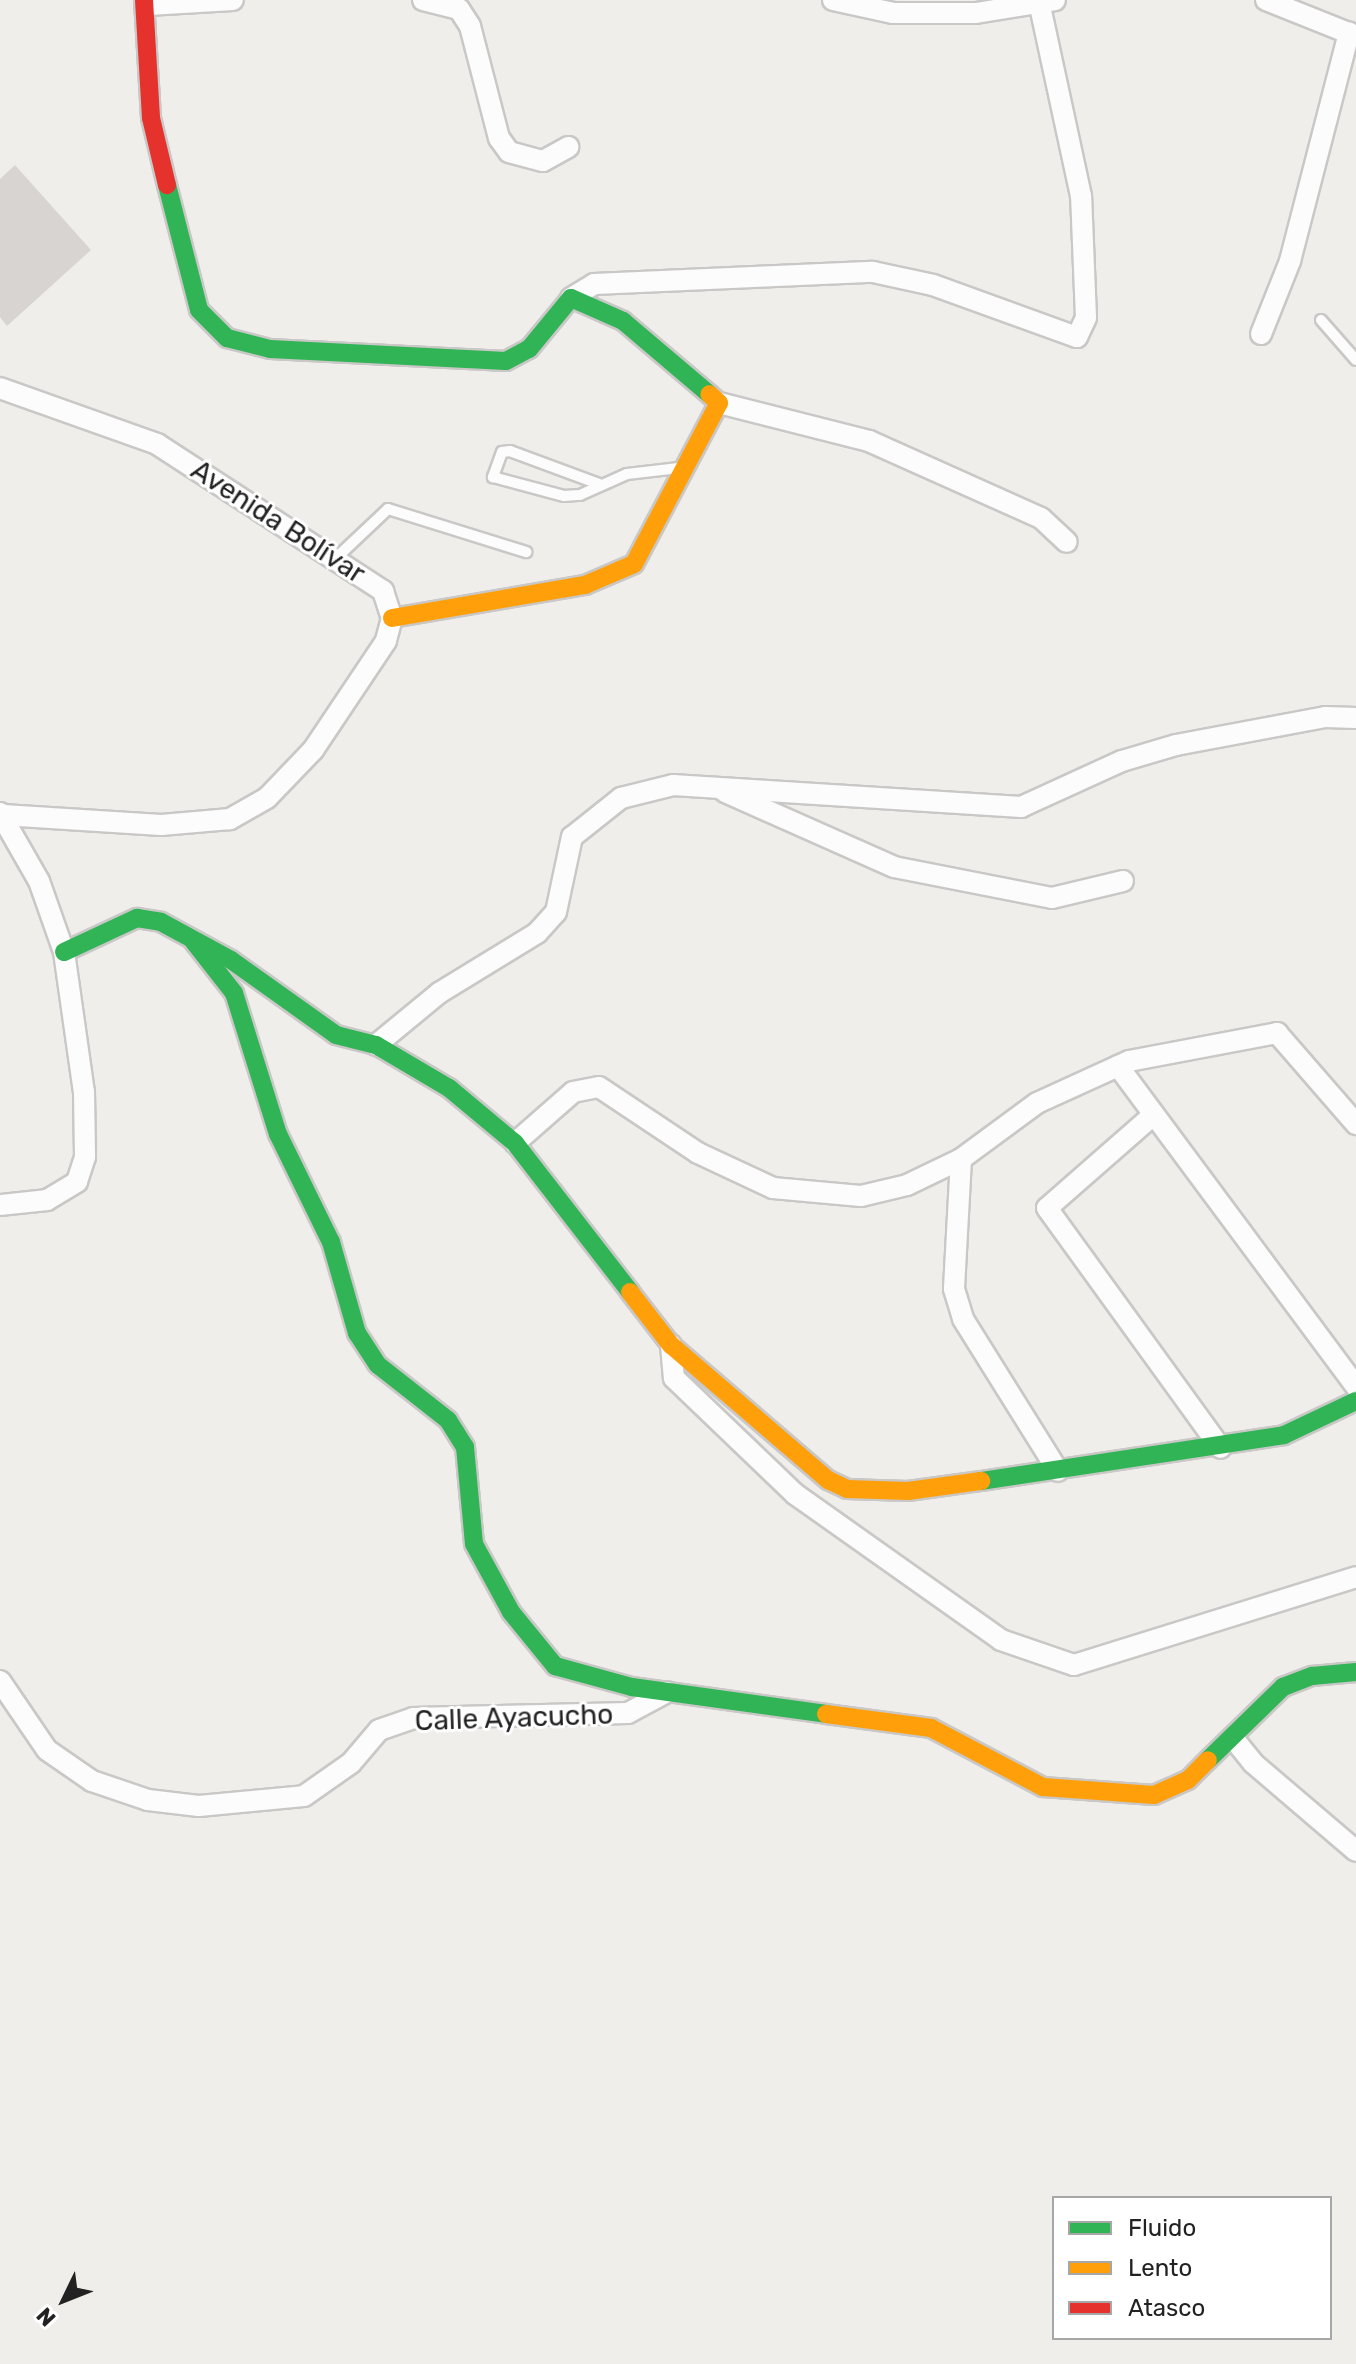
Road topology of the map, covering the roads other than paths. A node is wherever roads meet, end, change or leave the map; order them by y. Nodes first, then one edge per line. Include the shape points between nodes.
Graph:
1 (233, 0) edge
2 (423, 0) edge
3 (833, 0) edge
4 (1266, 0) edge
5 (146, 2) edge
6 (1048, 3) edge
7 (1352, 35) edge
8 (568, 147) dead end
9 (571, 298) junction
10 (1321, 320) dead end
11 (1261, 334) dead end
12 (1356, 360) edge
13 (0, 388) edge
14 (719, 403) junction
15 (685, 468) junction
16 (599, 484) junction
17 (1067, 542) dead end
18 (526, 552) dead end
19 (335, 559) junction
20 (392, 618) junction
21 (1356, 718) edge
22 (710, 786) junction
23 (1, 814) edge
24 (1123, 881) dead end
25 (194, 942) junction
26 (64, 952) junction
27 (376, 1045) junction
28 (1118, 1066) junction
29 (1151, 1117) junction
30 (1356, 1124) edge
31 (515, 1143) junction
32 (961, 1159) junction
33 (0, 1205) edge
34 (671, 1345) junction
35 (1356, 1387) edge
36 (1356, 1401) edge
37 (1221, 1448) junction
38 (1058, 1471) junction
39 (1356, 1577) edge
40 (1356, 1672) edge
41 (0, 1681) edge
42 (667, 1692) junction
43 (1233, 1738) junction
44 (1356, 1851) edge

1 - 5 street
2 - 8 street via 459,9 470,26 499,138 509,152 543,161
3 - 6 street via 893,13
4 - 7 street
5 - 9 street via 151,118 173,211 199,310 227,338 270,349 506,361 529,349
6 - 9 street via 1081,196 1086,318 1077,337 933,285 873,272 594,284
7 - 11 street via 1290,261
9 - 14 street via 623,321
10 - 12 lane
13 - 19 street, Avenida Bolívar via 157,444
14 - 15 street
14 - 17 street via 869,441 1041,518
15 - 16 lane via 656,467
15 - 20 street via 634,564 616,576
16 - 16 lane via 564,496 493,477 502,452 510,451
18 - 19 lane via 388,509
19 - 20 street, Avenida Bolívar via 383,591
20 - 23 street via 386,641 313,750 267,798 230,819 161,825
21 - 22 street via 1325,717 1176,745 1122,761 1021,807
22 - 24 street via 894,867 1052,898
22 - 27 street via 673,785 621,798 596,812 572,837 556,912 537,933 439,993
23 - 26 street via 39,881
25 - 26 street via 161,922 137,918 101,940
25 - 27 street via 231,960 336,1035
25 - 42 street via 234,993 278,1134 331,1242 357,1333 378,1365 448,1420 465,1447 474,1544 511,1612 555,1666
26 - 33 street via 84,1092 85,1157 77,1182 47,1200
27 - 31 street via 449,1088
28 - 29 street
28 - 30 street via 1277,1033
28 - 32 street via 1037,1103
29 - 35 street
29 - 37 street via 1047,1208
31 - 32 street via 584,1085 599,1087 698,1153 773,1188 861,1196 907,1185
31 - 34 street
32 - 38 street via 954,1289 963,1319
34 - 38 street via 828,1480 847,1489 908,1491
34 - 39 street via 674,1378 795,1494 1001,1640 1074,1665
36 - 37 street via 1284,1435
37 - 38 street
40 - 43 street via 1312,1676 1283,1687
41 - 42 street, Calle Ayacucho via 47,1750 92,1781 148,1800 199,1806 304,1796 351,1763 379,1730 413,1718 628,1713
42 - 43 street via 931,1728 1043,1787 1087,1792 1154,1795 1188,1780
43 - 44 street via 1253,1763

